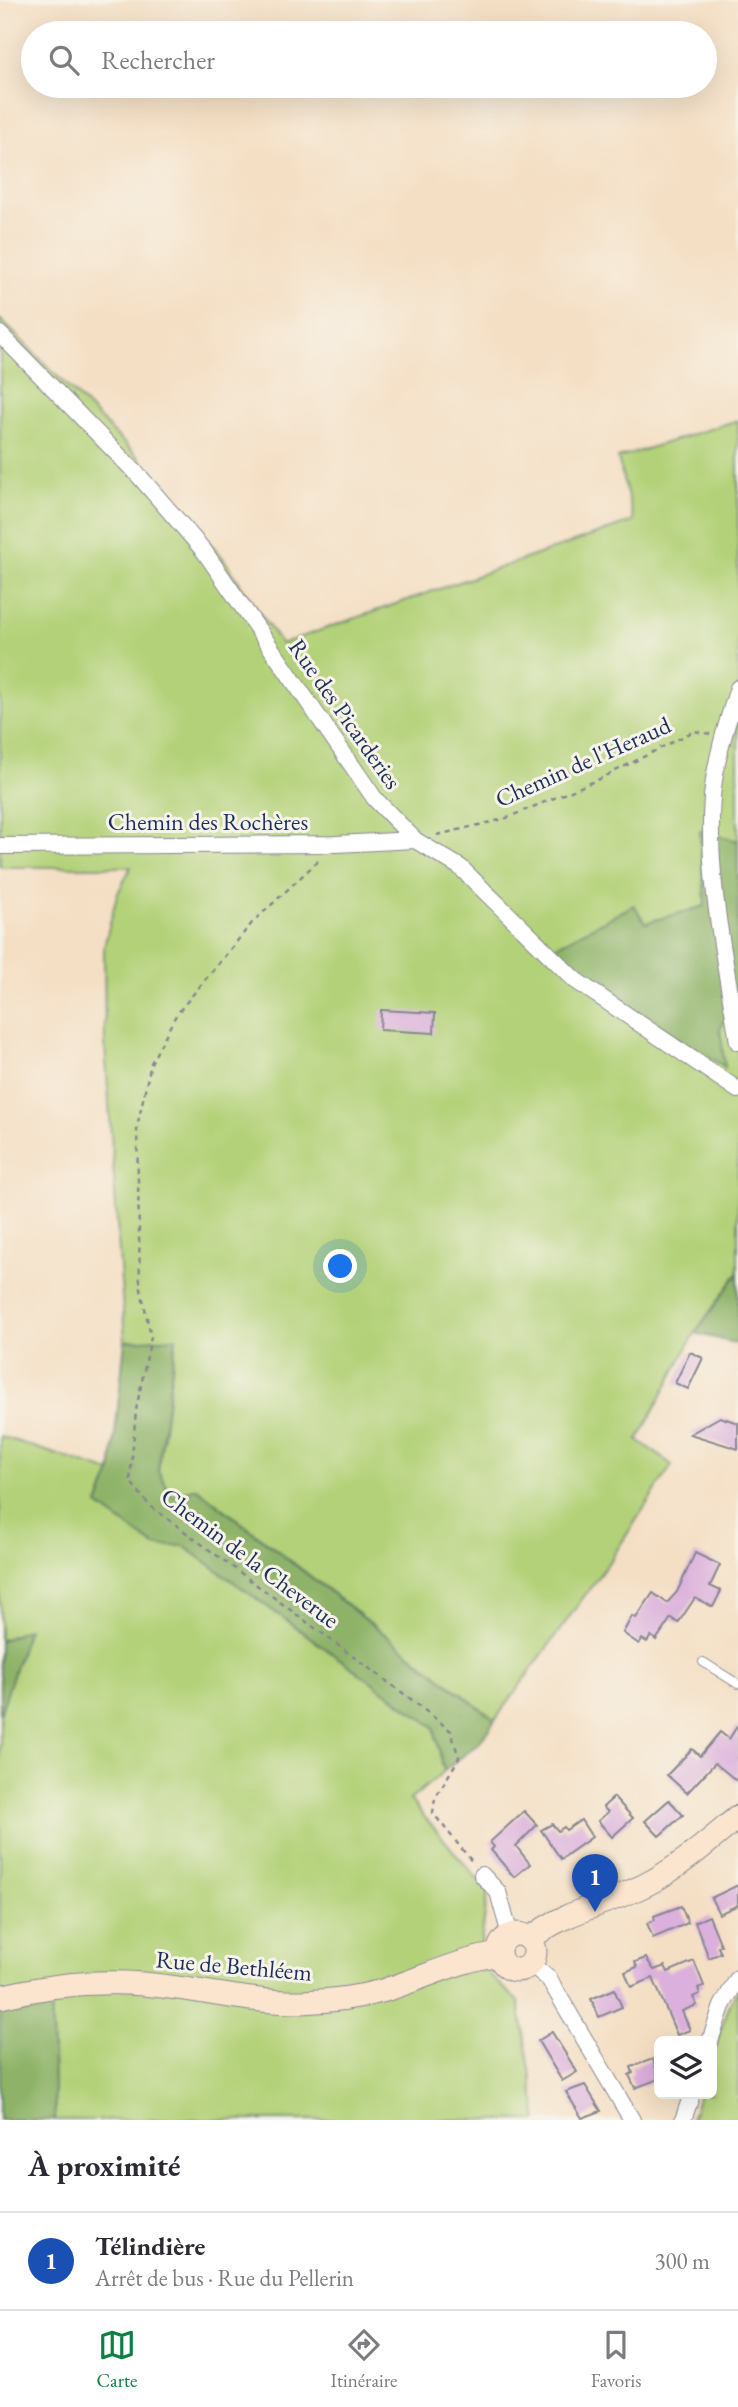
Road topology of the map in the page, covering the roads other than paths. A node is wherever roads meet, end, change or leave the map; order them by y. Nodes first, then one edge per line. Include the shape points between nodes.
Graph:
1 (0, 334) edge
2 (738, 688) edge
3 (415, 840) junction
4 (0, 846) edge
5 (738, 1042) edge
6 (738, 1090) edge
7 (703, 1662) dead end
8 (738, 1684) edge
9 (738, 1816) edge
10 (482, 1875) road end
11 (513, 1942) junction
12 (531, 1964) junction
13 (738, 1978) edge
14 (0, 1997) edge
15 (712, 2036) edge
16 (690, 2099) edge
17 (632, 2120) edge
18 (683, 2120) edge

1 - 3 street, Rue des Picarderies via 140,477 204,551 375,799
2 - 5 street via 712,795 711,855
3 - 4 street, Chemin des Rochères
3 - 6 street, Rue des Picarderies via 460,867 575,980
7 - 8 lane
9 - 11 main road via 693,1854 648,1883
10 - 11 street via 498,1892
11 - 12 main road via 536,1952
11 - 12 main road via 501,1961 511,1969
11 - 14 main road, Rue de Bethléem via 380,1991 342,1999 301,2002 93,1982
12 - 17 street via 549,1979
13 - 15 street
16 - 18 street

